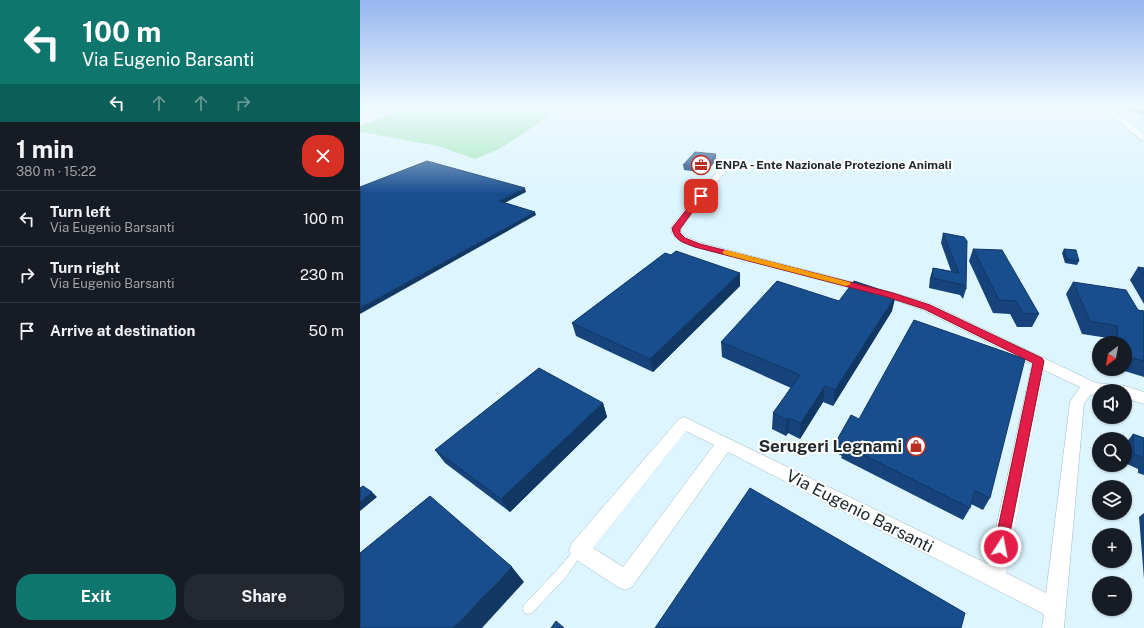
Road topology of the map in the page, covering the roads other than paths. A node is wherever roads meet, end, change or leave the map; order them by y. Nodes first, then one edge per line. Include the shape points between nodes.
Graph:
1 (723, 165) dead end
2 (1039, 361) junction
3 (1092, 387) edge
4 (1092, 389) edge
5 (1132, 394) edge
6 (1144, 398) edge
7 (725, 443) junction
8 (579, 550) junction
9 (995, 578) junction
10 (1055, 608) junction
11 (528, 609) dead end
12 (1053, 628) edge

1 - 2 street via 721,172 676,228 677,234 683,239 927,307
2 - 3 street
2 - 9 street
4 - 10 street via 1084,391 1077,402
5 - 6 street
7 - 8 street, Via Eugenio Barsanti via 684,423
7 - 8 street via 625,580
7 - 9 street, Via Eugenio Barsanti
8 - 11 lane
9 - 10 street, Via Eugenio Barsanti
10 - 12 street

